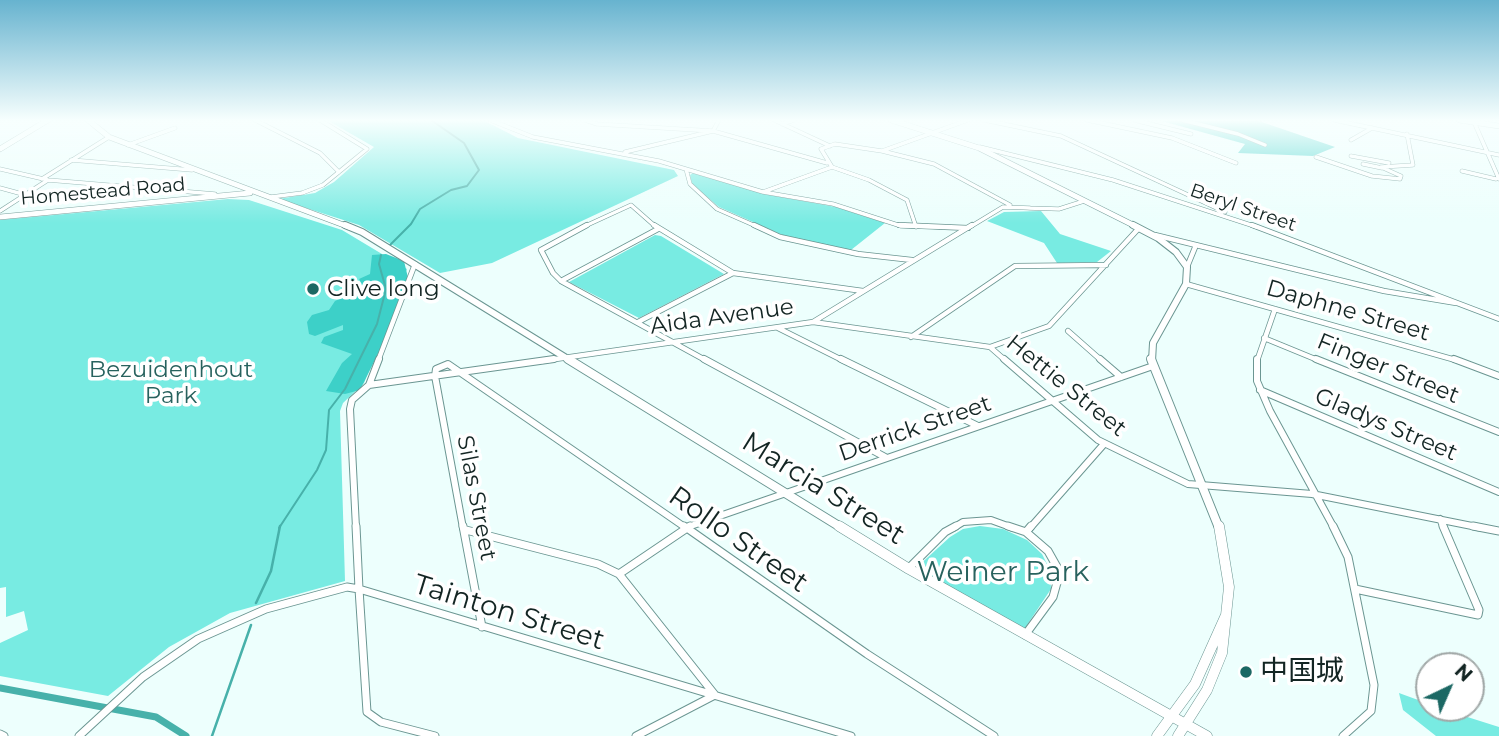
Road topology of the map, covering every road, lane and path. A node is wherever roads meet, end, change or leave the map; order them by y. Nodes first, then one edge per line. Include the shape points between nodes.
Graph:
1 (80, 154) edge
2 (152, 154) edge
3 (321, 154) edge
4 (362, 154) edge
5 (627, 154) edge
6 (796, 154) edge
7 (823, 154) edge
8 (898, 154) edge
9 (990, 154) edge
10 (1012, 154) edge
11 (1100, 154) edge
12 (1214, 154) edge
13 (1411, 154) edge
14 (1487, 154) edge
15 (1351, 156) dead end
16 (1024, 157) junction
17 (1317, 157) dead end
18 (71, 160) junction
19 (827, 163) junction
20 (1236, 163) dead end
21 (1363, 164) dead end
22 (1012, 165) junction
23 (1398, 166) junction
24 (335, 167) junction
25 (347, 167) junction
26 (832, 167) junction
27 (0, 169) edge
28 (686, 169) junction
29 (1382, 169) junction
30 (192, 170) junction
31 (1462, 171) dead end
32 (339, 172) junction
33 (1497, 178) edge
34 (41, 179) junction
35 (48, 180) junction
36 (0, 188) edge
37 (251, 192) junction
38 (763, 192) junction
39 (198, 193) junction
40 (26, 195) junction
41 (229, 196) junction
42 (264, 197) junction
43 (191, 200) junction
44 (273, 200) junction
45 (1000, 201) joint
46 (1084, 201) junction
47 (1007, 207) junction
48 (0, 211) edge
49 (0, 217) edge
50 (1238, 219) junction
51 (916, 227) junction
52 (968, 228) junction
53 (1139, 228) junction
54 (658, 229) junction
55 (1151, 235) junction
56 (1196, 245) junction
57 (914, 260) junction
58 (415, 264) junction
59 (1106, 265) junction
60 (1187, 267) junction
61 (733, 273) junction
62 (561, 281) junction
63 (1186, 284) junction
64 (863, 291) junction
65 (1462, 303) junction
66 (1275, 309) junction
67 (1499, 319) edge
68 (638, 322) junction
69 (813, 322) junction
70 (778, 328) junction
71 (1068, 331) dead end
72 (911, 337) junction
73 (1264, 338) junction
74 (674, 341) junction
75 (990, 347) junction
76 (565, 357) junction
77 (1153, 366) junction
78 (462, 372) junction
79 (435, 376) junction
80 (1121, 376) junction
81 (1499, 376) edge
82 (369, 385) junction
83 (1260, 390) junction
84 (1052, 400) junction
85 (978, 426) junction
86 (1499, 432) edge
87 (1104, 444) junction
88 (885, 457) junction
89 (1205, 486) junction
90 (1499, 492) edge
91 (786, 493) junction
92 (1319, 495) junction
93 (1440, 519) junction
94 (684, 528) junction
95 (466, 530) junction
96 (1499, 531) edge
97 (1027, 532) junction
98 (909, 569) junction
99 (619, 573) junction
100 (359, 589) junction
101 (1355, 589) junction
102 (1228, 611) junction
103 (482, 627) junction
104 (1025, 635) junction
105 (715, 695) junction
106 (113, 704) joint
107 (105, 711) joint
108 (1171, 718) junction
109 (1185, 725) junction
110 (79, 736) edge
111 (435, 736) edge
112 (636, 736) edge
113 (851, 736) edge
114 (994, 736) edge
115 (1157, 736) edge
116 (1178, 736) edge
117 (1207, 736) edge
118 (1343, 736) edge

1 - 18 street
2 - 30 main road
3 - 24 street
4 - 25 street
5 - 28 street
6 - 19 street
7 - 19 street
8 - 45 street via 934,164
9 - 22 main road
10 - 16 street, Beryl Street
11 - 50 street
12 - 20 street
13 - 23 street via 1413,164
14 - 33 street
15 - 23 street
16 - 22 street
16 - 50 street, Beryl Street
17 - 29 street via 1372,176 1402,178
18 - 30 street
18 - 34 street
19 - 26 street
21 - 29 street
22 - 46 main road
23 - 29 street via 1384,165
24 - 25 street
24 - 32 street
25 - 32 street
26 - 38 street
26 - 51 street via 907,200
27 - 34 street
28 - 38 street
28 - 57 street via 690,184 717,209 779,237
30 - 37 main road
31 - 33 street
32 - 42 street via 313,190
34 - 35 street
35 - 39 street
35 - 40 street
36 - 40 street
37 - 41 main road, Homestead Road
37 - 42 main road
38 - 51 street via 834,204
39 - 41 street
39 - 43 street
40 - 48 street
41 - 43 main road, Homestead Road
41 - 44 main road
42 - 44 main road
43 - 49 main road, Homestead Road
44 - 58 main road, Marcia Street via 351,227
45 - 47 street
46 - 47 street via 1064,208
46 - 53 main road
47 - 52 street, Aida Avenue
50 - 65 street, Beryl Street
51 - 52 street
52 - 57 street, Aida Avenue
53 - 55 main road
53 - 59 street
54 - 61 street
54 - 62 street
54 - 62 street via 636,206 625,206 541,248
55 - 56 street
55 - 60 main road via 1176,252
56 - 60 street
56 - 65 street via 1392,293
57 - 64 street, Aida Avenue
58 - 76 main road, Marcia Street
58 - 82 street
59 - 72 street via 1015,266
59 - 75 street via 1045,328
60 - 63 main road
61 - 64 street
61 - 68 street
62 - 68 street
63 - 66 street, Daphne Street
63 - 77 main road via 1153,344
64 - 69 street, Aida Avenue
65 - 67 street, Beryl Street
66 - 73 street
66 - 81 street, Daphne Street via 1458,360
68 - 74 street
69 - 70 street, Aida Avenue
69 - 72 street, Hettie Street
70 - 74 street, Aida Avenue
70 - 85 street
71 - 80 street
72 - 75 street, Hettie Street
73 - 83 street via 1256,364
73 - 86 street, Finger Street
74 - 76 street, Aida Avenue
74 - 88 street
75 - 84 street, Hettie Street
76 - 78 street, Aida Avenue
76 - 91 main road, Marcia Street
77 - 80 street, Derrick Street
77 - 89 main road
78 - 79 street, Aida Avenue
78 - 79 street, Aida Avenue via 448,364 436,369
78 - 94 street, Rollo Street
79 - 82 street, Aida Avenue
79 - 95 street, Silas Street
80 - 84 street, Derrick Street
82 - 100 street via 352,400 350,410
83 - 90 street, Gladys Street
83 - 92 street
84 - 85 street, Derrick Street
84 - 87 street, Hettie Street
85 - 88 street, Derrick Street
87 - 89 street, Hettie Street via 1179,480
87 - 97 street
88 - 91 street, Derrick Street
89 - 92 street, Hettie Street
89 - 102 main road via 1225,550
91 - 94 street, Derrick Street
91 - 98 main road, Marcia Street
92 - 93 street, Hettie Street
92 - 101 street via 1349,557
93 - 96 street, Hettie Street
93 - 101 street via 1478,615
94 - 99 street, Derrick Street
94 - 114 street, Rollo Street
95 - 99 street
95 - 103 street, Silas Street
97 - 98 street via 990,520 963,522 945,532
97 - 104 street via 1051,556 1058,579 1053,597
98 - 104 main road, Marcia Street
99 - 105 street
100 - 103 street, Tainton Street
100 - 106 street via 313,595 230,623 171,657
100 - 111 street via 367,712 382,722
101 - 118 street via 1374,699 1369,713
102 - 108 main road via 1195,684
102 - 109 main road via 1225,640 1211,683
103 - 105 street, Tainton Street
104 - 108 main road, Marcia Street
105 - 112 street
105 - 113 street, Tainton Street
106 - 107 street
107 - 110 street
108 - 109 main road, Marcia Street
108 - 115 main road
109 - 116 main road
109 - 117 main road, Marcia Street

